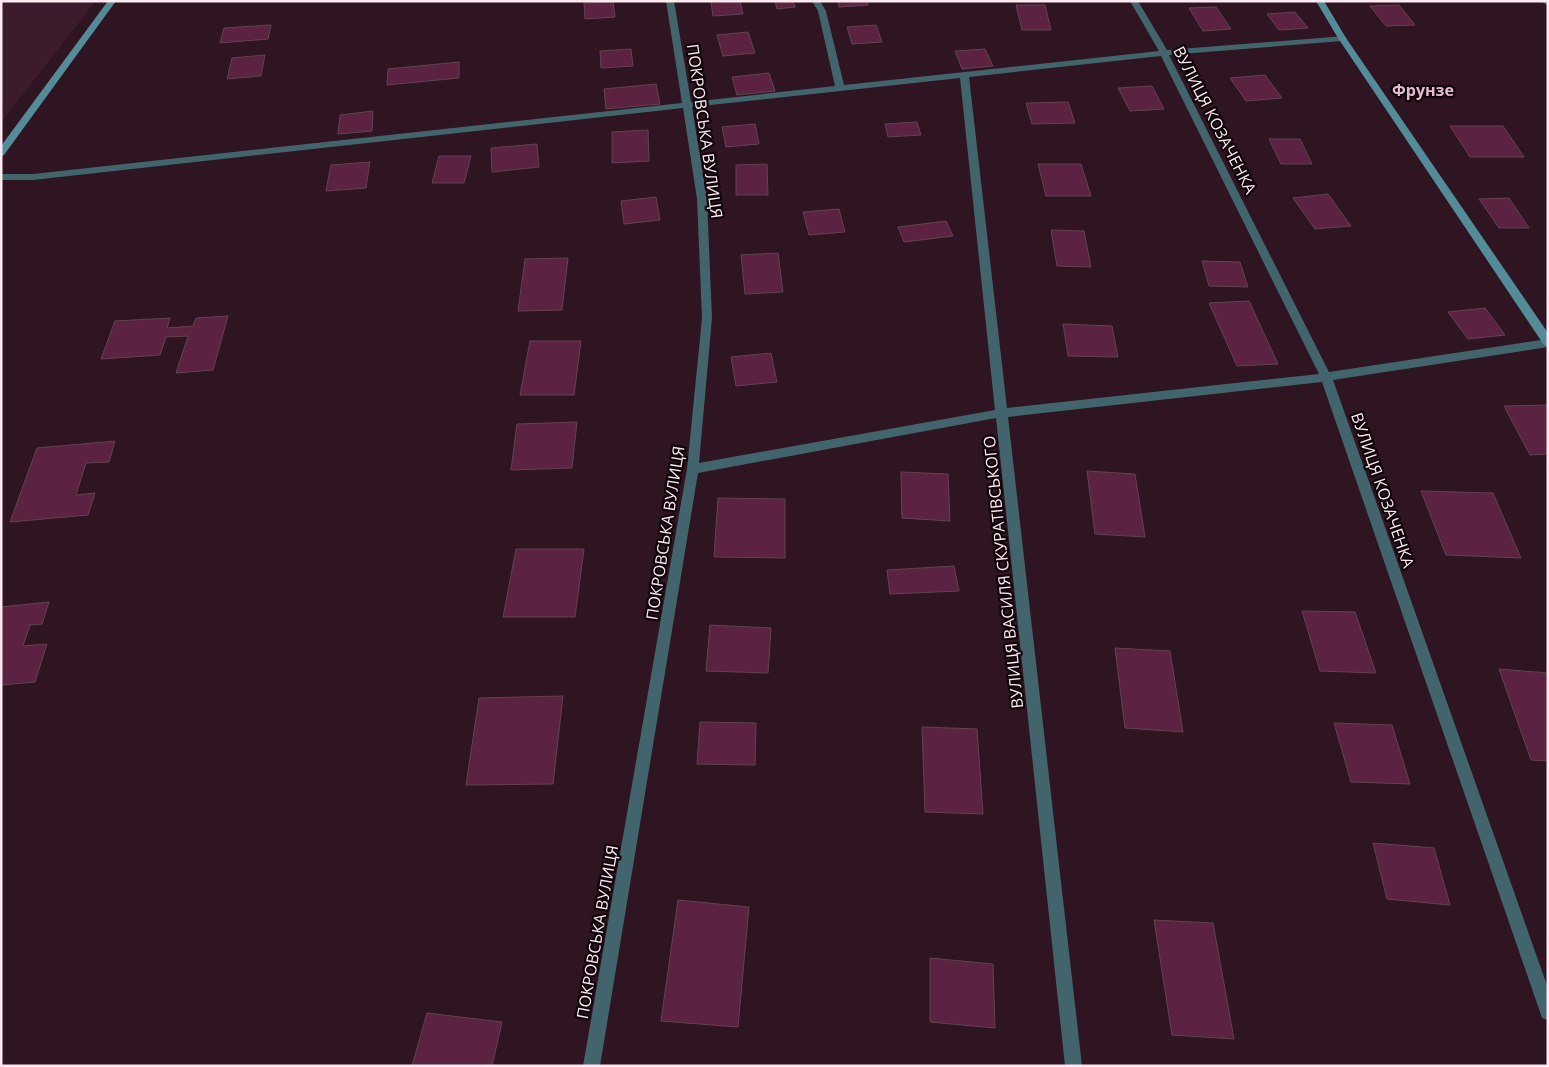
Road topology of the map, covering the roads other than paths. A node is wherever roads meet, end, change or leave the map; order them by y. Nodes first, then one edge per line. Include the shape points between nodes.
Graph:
1 (112, 1) edge
2 (670, 1) edge
3 (816, 1) edge
4 (1134, 1) edge
5 (1320, 1) edge
6 (1342, 38) junction
7 (1164, 53) junction
8 (964, 76) junction
9 (840, 89) junction
10 (686, 106) junction
11 (1, 153) edge
12 (1, 177) edge
13 (1548, 342) edge
14 (1326, 377) junction
15 (1002, 413) junction
16 (693, 469) junction
17 (1548, 1012) edge
18 (591, 1066) edge
19 (1074, 1066) edge

1 - 11 street
2 - 10 street, ПОКРОВСЬКА ВУЛИЦЯ
3 - 9 street via 822,10
4 - 7 street, ВУЛИЦЯ КОЗАЧЕНКА
5 - 6 street
6 - 7 street
6 - 13 street
7 - 8 street
7 - 14 street, ВУЛИЦЯ КОЗАЧЕНКА
8 - 9 street
8 - 15 street, ВУЛИЦЯ ВАСИЛЯ СКУРАТІВСЬКОГО
9 - 10 street
10 - 12 street via 33,177
10 - 16 street, ПОКРОВСЬКА ВУЛИЦЯ via 702,199 707,318
13 - 14 street
14 - 15 street
14 - 17 street, ВУЛИЦЯ КОЗАЧЕНКА
15 - 16 street
15 - 19 street, ВУЛИЦЯ ВАСИЛЯ СКУРАТІВСЬКОГО
16 - 18 street, ПОКРОВСЬКА ВУЛИЦЯ

